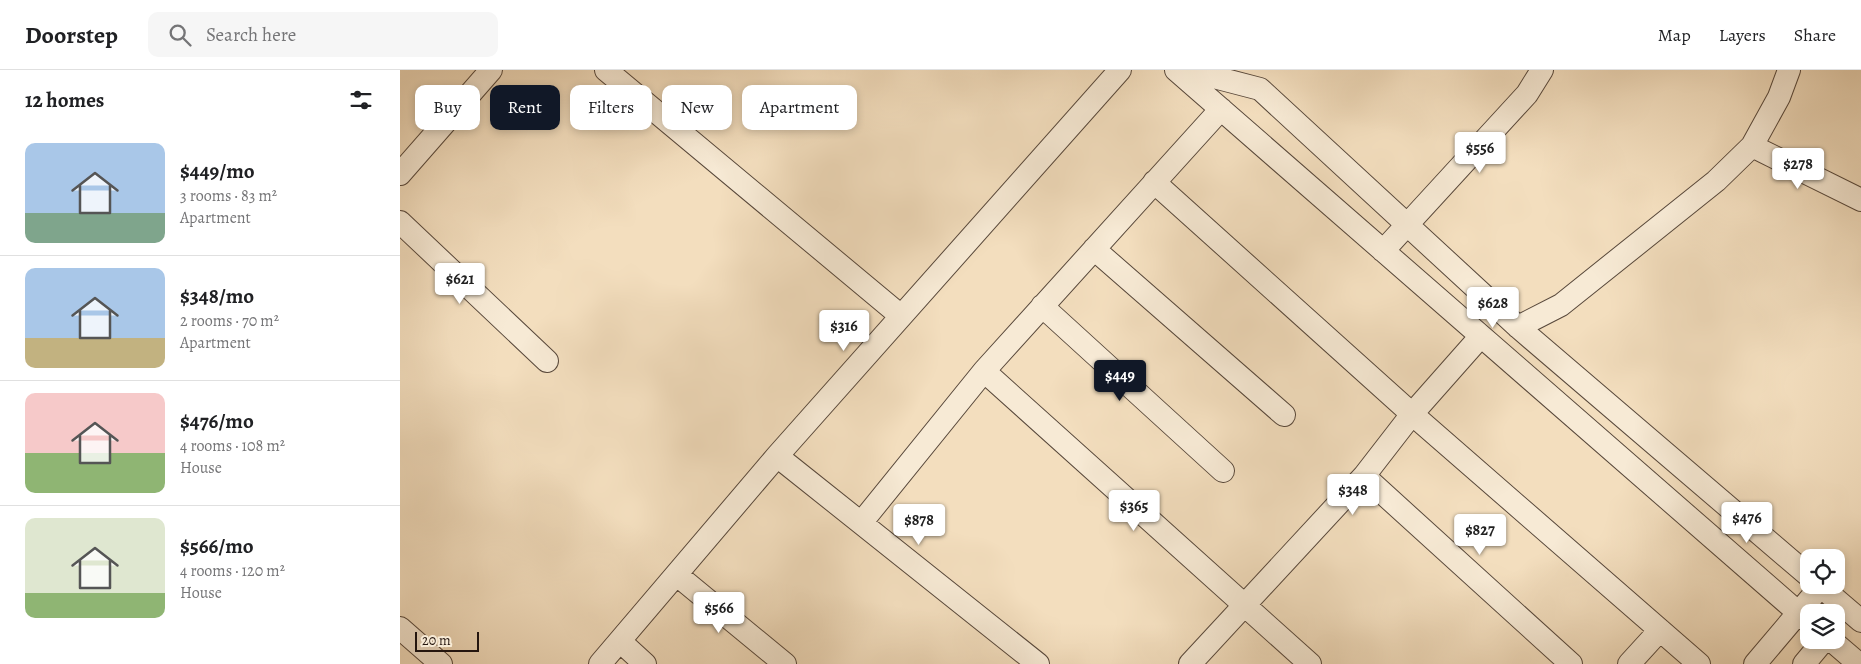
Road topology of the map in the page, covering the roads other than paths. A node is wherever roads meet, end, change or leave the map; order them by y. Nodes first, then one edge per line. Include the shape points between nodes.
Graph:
1 (491, 70) edge
2 (606, 70) edge
3 (1120, 70) edge
4 (1176, 70) edge
5 (1187, 70) edge
6 (1240, 70) edge
7 (1542, 70) edge
8 (1789, 70) edge
9 (1260, 89) junction
10 (1221, 109) junction
11 (1752, 146) junction
12 (400, 174) edge
13 (1154, 182) junction
14 (1861, 200) edge
15 (400, 222) edge
16 (1407, 225) junction
17 (1094, 249) junction
18 (1383, 251) junction
19 (1042, 306) junction
20 (901, 316) junction
21 (1518, 326) junction
22 (1481, 336) junction
23 (547, 362) dead end
24 (984, 371) junction
25 (1412, 414) junction
26 (1284, 415) dead end
27 (777, 456) junction
28 (1223, 470) dead end
29 (1364, 476) junction
30 (861, 523) junction
31 (1773, 545) junction
32 (1800, 568) edge
33 (1747, 569) junction
34 (677, 575) junction
35 (1828, 594) edge
36 (1244, 605) junction
37 (1800, 615) edge
38 (1853, 618) edge
39 (1800, 621) edge
40 (400, 628) edge
41 (1660, 630) junction
42 (621, 642) junction
43 (1816, 649) edge
44 (1842, 649) edge
45 (441, 664) edge
46 (600, 664) edge
47 (645, 664) edge
48 (785, 664) edge
49 (1038, 664) edge
50 (1190, 664) edge
51 (1310, 664) edge
52 (1570, 664) edge
53 (1629, 664) edge
54 (1699, 664) edge
55 (1755, 664) edge
56 (1804, 664) edge
57 (1859, 664) edge

1 - 12 street
2 - 20 street
3 - 20 street
4 - 10 street
5 - 9 street
6 - 9 street
7 - 16 street via 1527,94
8 - 11 street via 1780,97
9 - 16 street
10 - 13 street
10 - 18 street
11 - 14 street
11 - 21 street via 1716,181 1614,265 1561,305
13 - 17 street
13 - 25 street
15 - 23 street
16 - 18 street
16 - 21 street
17 - 19 street
17 - 26 street
18 - 22 street
19 - 24 street
19 - 28 street
20 - 27 street
21 - 31 street
22 - 25 street
22 - 33 street
24 - 30 street
24 - 36 street
25 - 29 street
25 - 41 street
27 - 30 street
27 - 34 street
29 - 36 street
29 - 52 street
30 - 49 street
31 - 32 street
31 - 33 street
33 - 37 street
34 - 42 street
34 - 48 street
35 - 38 street
36 - 50 street
36 - 51 street
39 - 55 street
40 - 45 street
41 - 53 street
41 - 54 street
42 - 46 street
42 - 47 street
43 - 56 street
44 - 57 street

